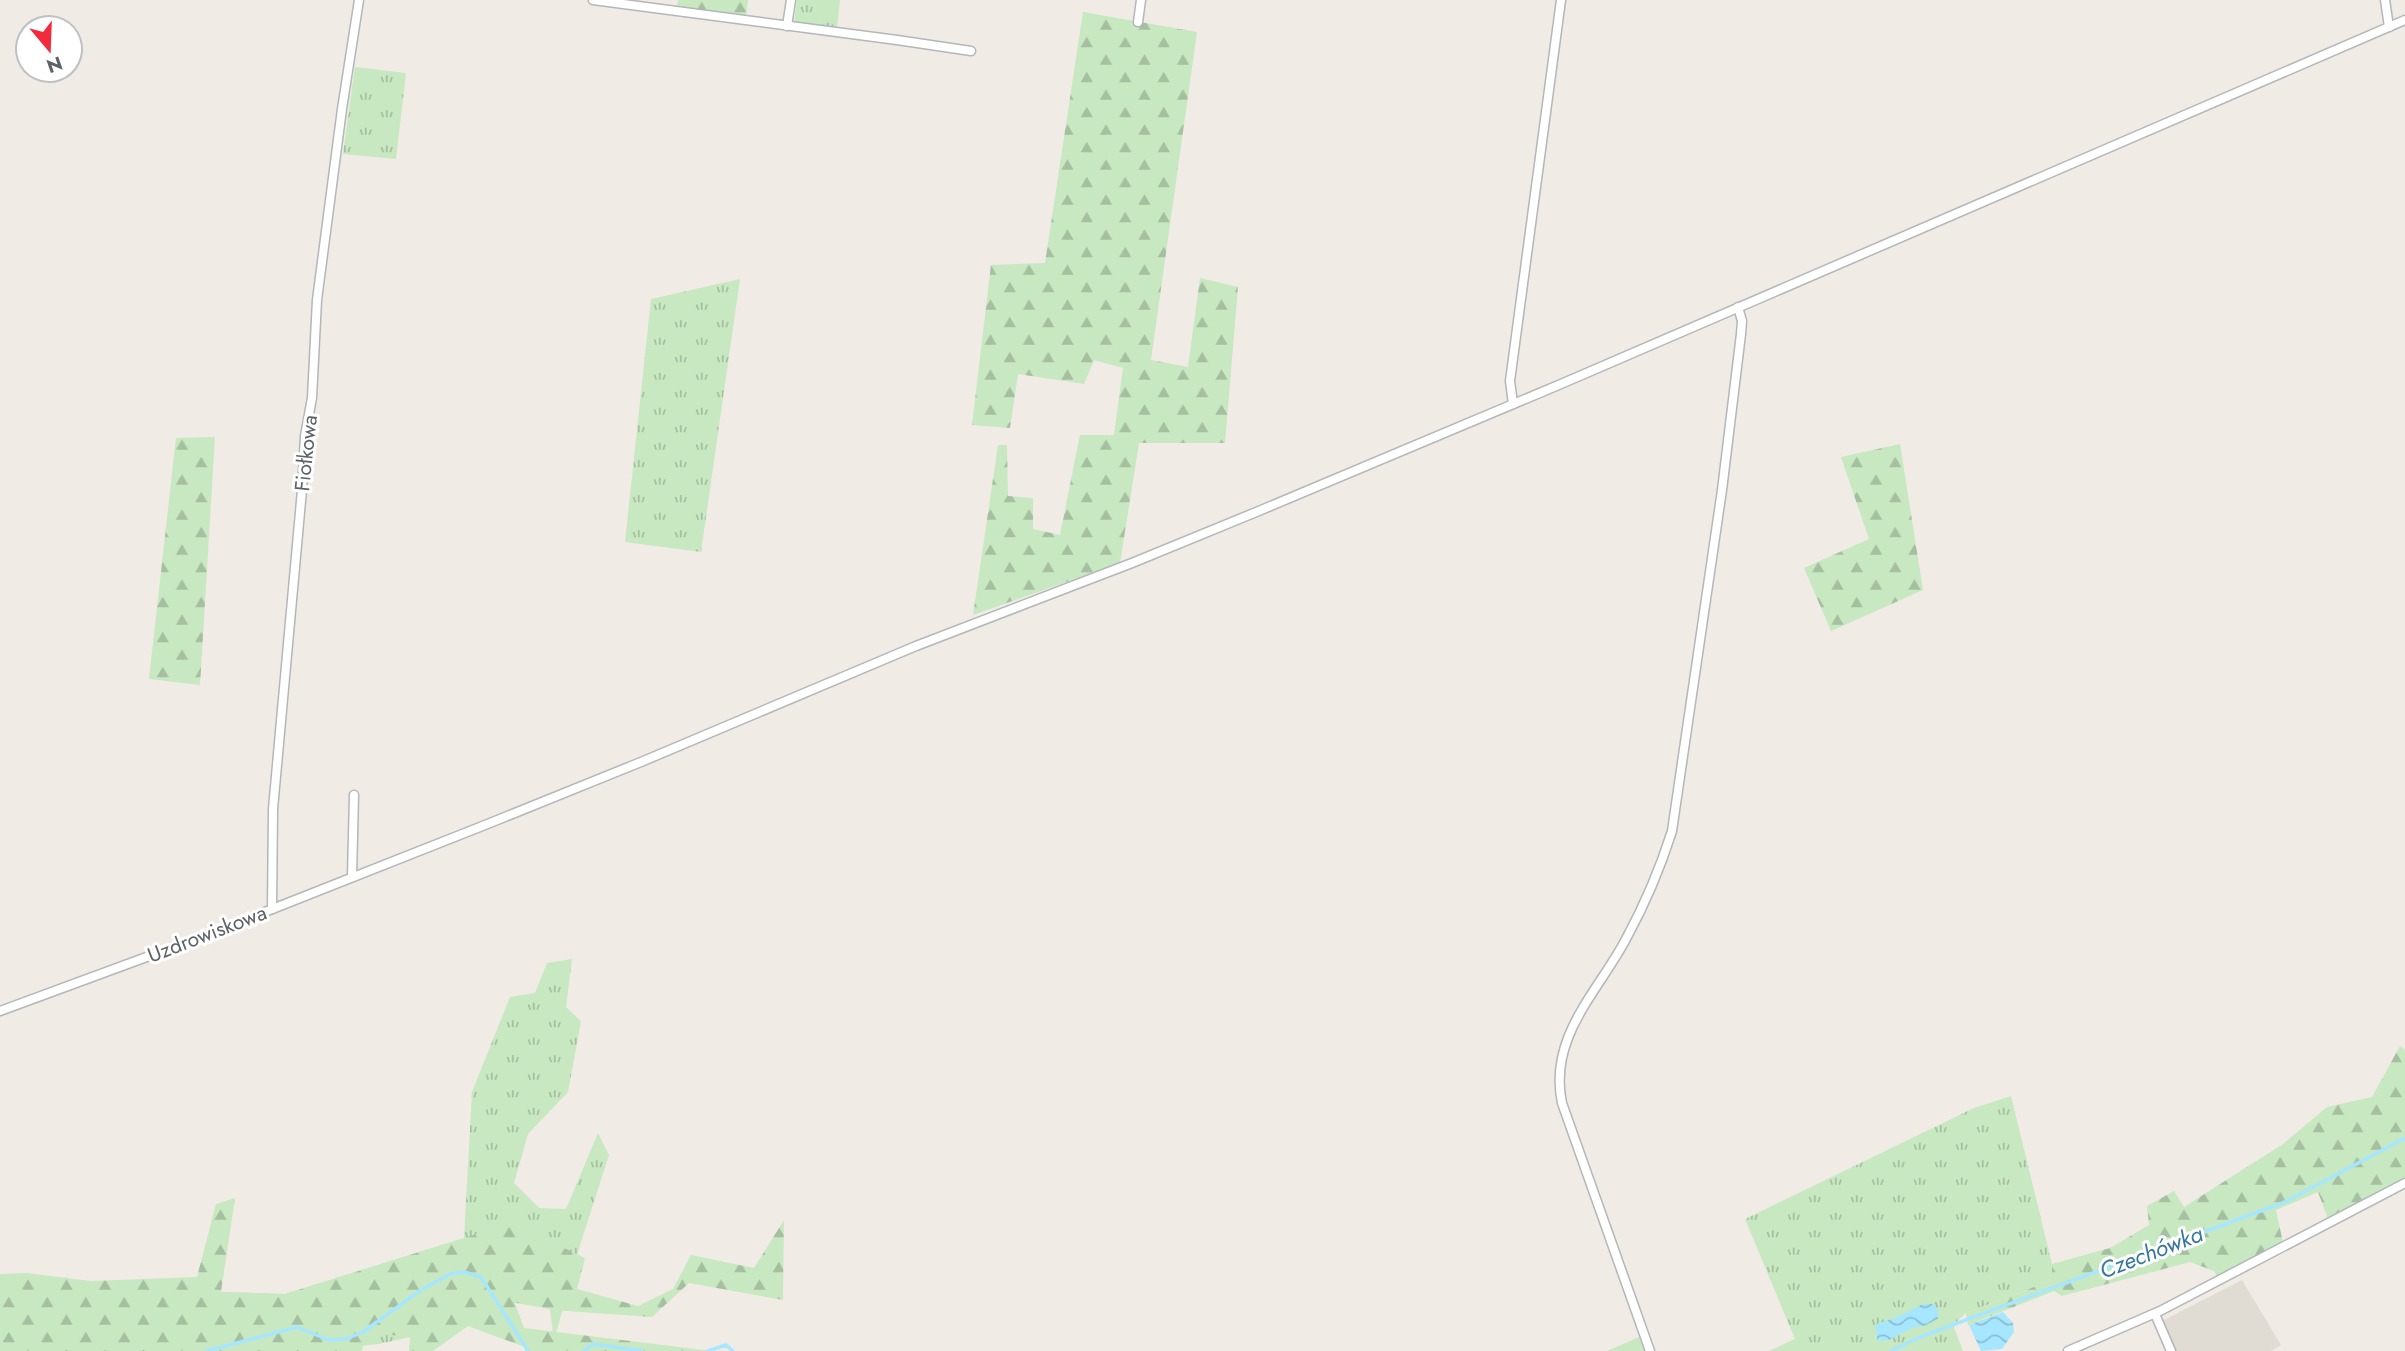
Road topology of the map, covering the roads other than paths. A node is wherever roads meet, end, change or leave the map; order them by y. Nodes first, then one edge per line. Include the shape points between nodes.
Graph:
1 (359, 0) edge
2 (593, 0) edge
3 (791, 0) edge
4 (1141, 0) edge
5 (1561, 0) edge
6 (2385, 0) edge
7 (2405, 20) edge
8 (1138, 22) dead end
9 (788, 26) junction
10 (2389, 27) junction
11 (971, 51) dead end
12 (1738, 307) junction
13 (1513, 404) junction
14 (354, 795) dead end
15 (352, 876) junction
16 (272, 909) junction
17 (0, 1011) edge
18 (2405, 1183) edge
19 (2155, 1314) junction
20 (1650, 1351) edge
21 (2068, 1351) edge
22 (2171, 1351) edge

1 - 16 street, Fiołkowa via 317,300 274,797
2 - 9 street
3 - 9 street
4 - 8 street
5 - 13 street via 1510,381
6 - 10 street
7 - 10 street, Uzdrowiskowa
9 - 11 street
10 - 12 street, Uzdrowiskowa
12 - 13 street, Uzdrowiskowa
12 - 20 street via 1741,334 1722,490 1672,831 1643,908 1586,1002 1567,1041 1559,1073 1562,1103
13 - 15 street, Uzdrowiskowa via 1132,563
14 - 15 street
15 - 16 street, Uzdrowiskowa
16 - 17 street, Uzdrowiskowa
18 - 19 street
19 - 21 street
19 - 22 street

